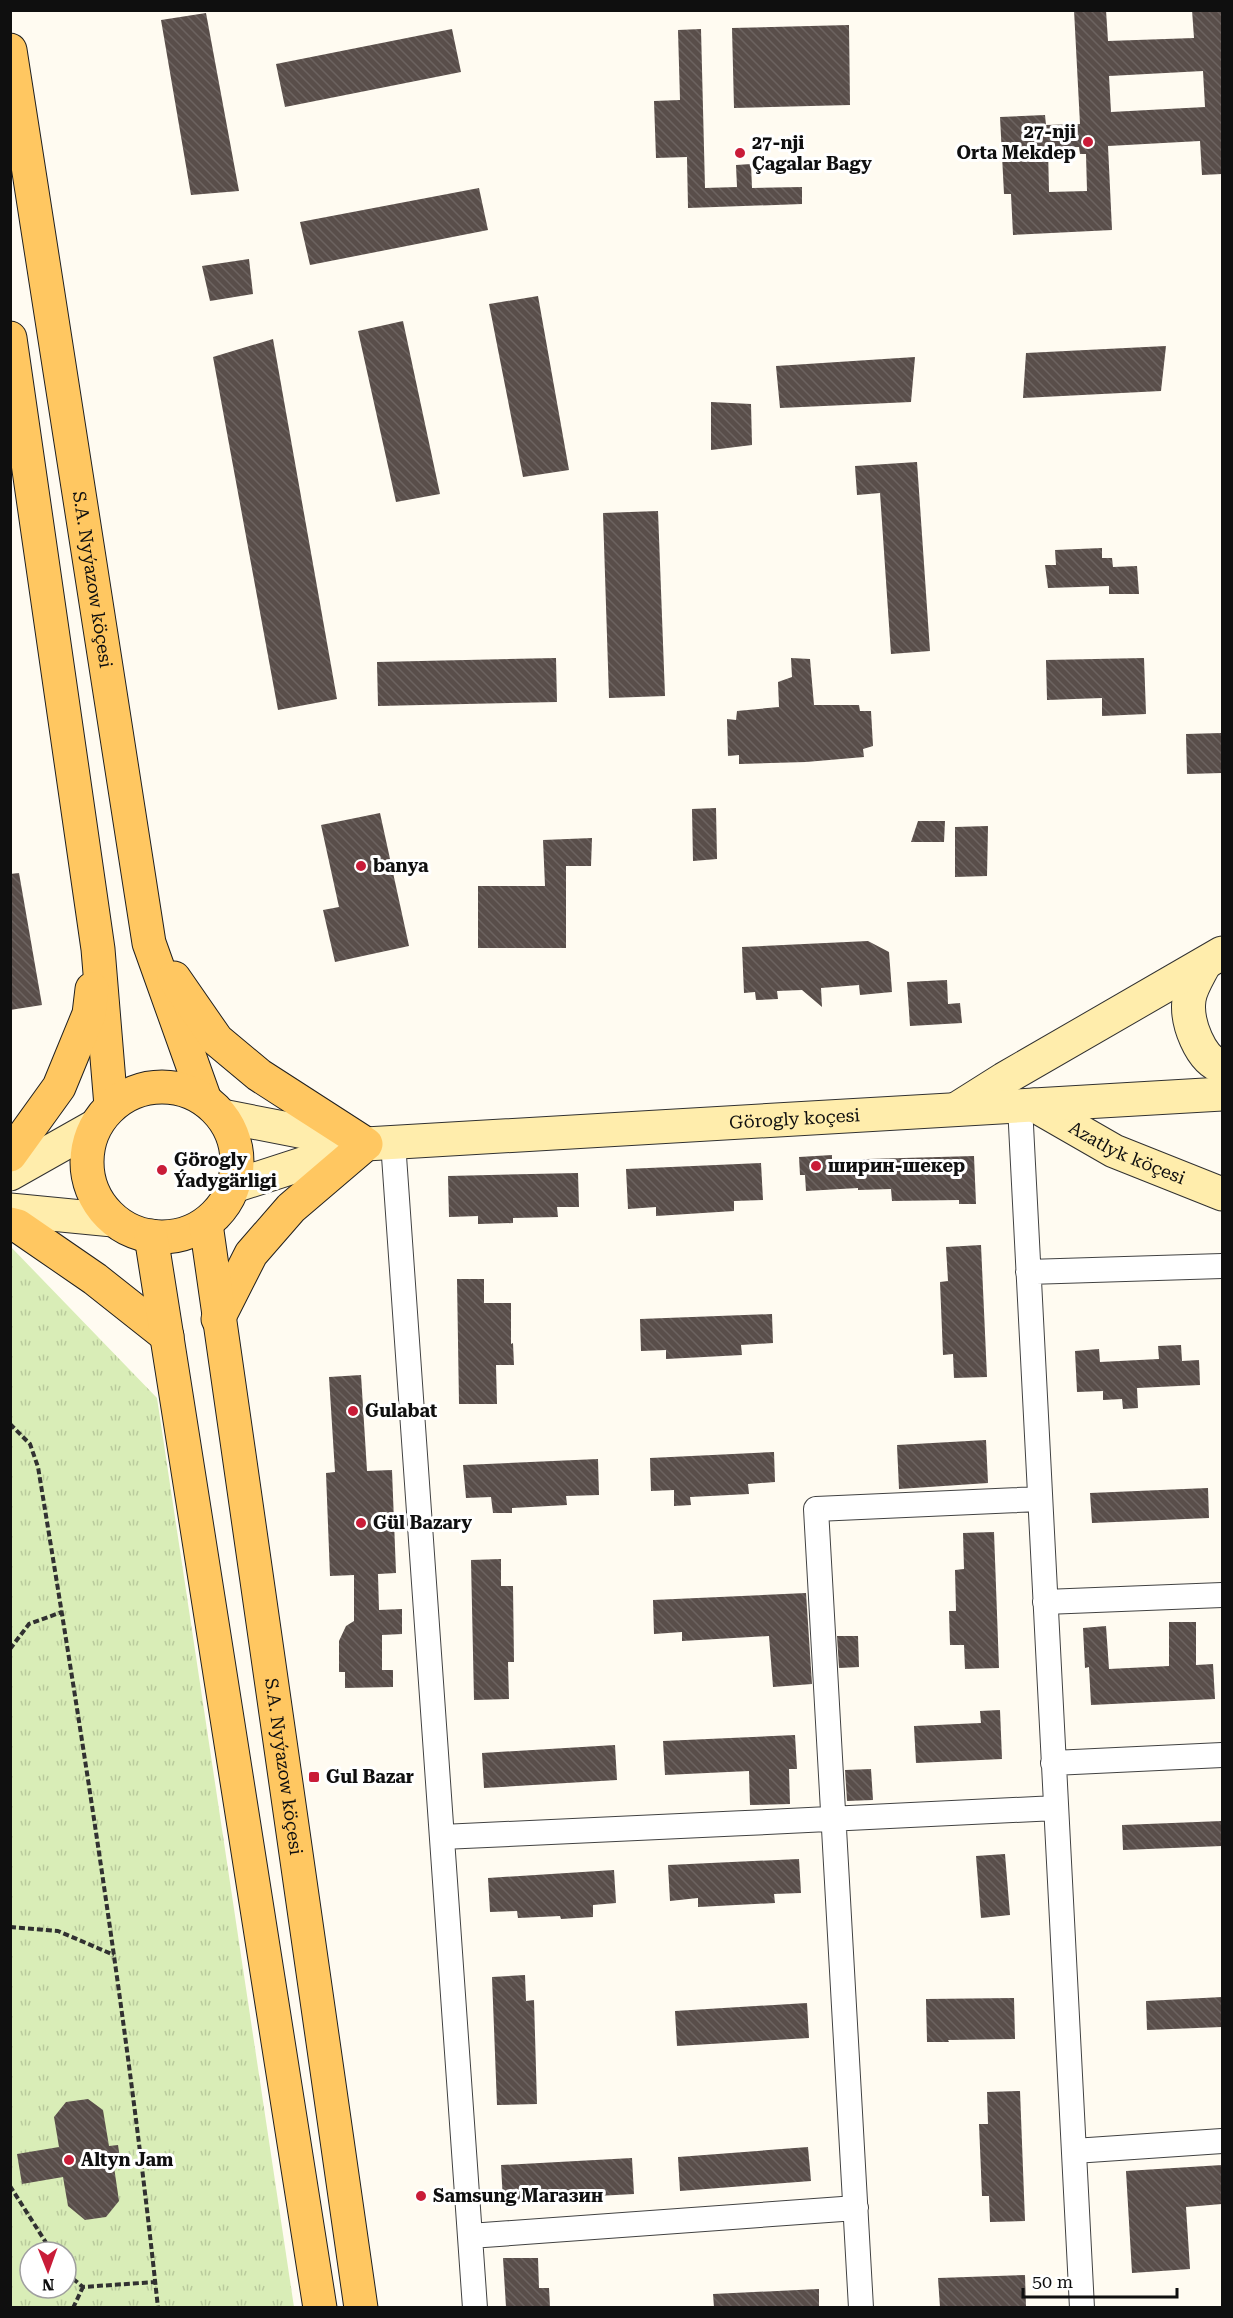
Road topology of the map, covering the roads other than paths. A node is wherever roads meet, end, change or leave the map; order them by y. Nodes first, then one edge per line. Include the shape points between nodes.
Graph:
1 (10, 51) edge
2 (10, 338) edge
3 (149, 943) junction
4 (98, 949) junction
5 (1213, 959) edge
6 (1222, 1067) edge
7 (1222, 1094) edge
8 (1027, 1105) junction
9 (214, 1108) junction
10 (956, 1109) junction
11 (103, 1116) junction
12 (380, 1143) junction
13 (10, 1155) edge
14 (10, 1174) edge
15 (234, 1186) junction
16 (1222, 1194) edge
17 (10, 1210) edge
18 (113, 1220) junction
19 (10, 1224) edge
20 (206, 1224) junction
21 (151, 1236) junction
22 (1222, 1266) edge
23 (1028, 1272) junction
24 (218, 1319) junction
25 (167, 1336) junction
26 (1040, 1499) junction
27 (1222, 1595) edge
28 (1045, 1602) junction
29 (1222, 1755) edge
30 (1053, 1763) junction
31 (1056, 1808) junction
32 (834, 1818) junction
33 (442, 1837) junction
34 (1222, 2141) edge
35 (1074, 2151) junction
36 (856, 2208) junction
37 (470, 2236) junction
38 (320, 2307) edge
39 (361, 2307) edge
40 (475, 2307) edge
41 (861, 2307) edge
42 (1082, 2307) edge

1 - 3 main road, S.A. Nyýazow köçesi
2 - 4 main road
3 - 9 main road, S.A. Nyýazow köçesi
3 - 12 main road via 217,1040 259,1075
4 - 11 main road
4 - 13 main road via 89,1014 59,1087
5 - 6 street via 1189,999 1194,1037 1214,1064
5 - 10 street
7 - 8 street, Görogly koçesi
8 - 10 street, Görogly koçesi
8 - 16 street, Azatlyk köçesi via 1114,1151
8 - 23 street
9 - 11 main road via 182,1090 157,1087 132,1093
9 - 12 street
9 - 15 main road via 234,1138 238,1162
10 - 12 street, Görogly koçesi
11 - 14 street
11 - 18 main road via 87,1151 87,1176 96,1200
12 - 15 street
12 - 24 main road via 291,1208 251,1254
12 - 33 street
15 - 20 main road via 223,1207
17 - 18 street
18 - 21 main road via 135,1233
19 - 25 main road via 95,1279
20 - 21 main road via 184,1234
20 - 24 main road, S.A. Nyýazow köçesi
21 - 25 main road
22 - 23 street
23 - 26 street
24 - 39 main road, S.A. Nyýazow köçesi
25 - 38 main road
26 - 28 street
26 - 32 street via 816,1509
27 - 28 street
28 - 30 street
29 - 30 street
30 - 31 street
31 - 32 street
31 - 35 street
32 - 33 street
32 - 36 street
33 - 37 street
34 - 35 street
35 - 42 street
36 - 37 street
36 - 41 street
37 - 40 street

